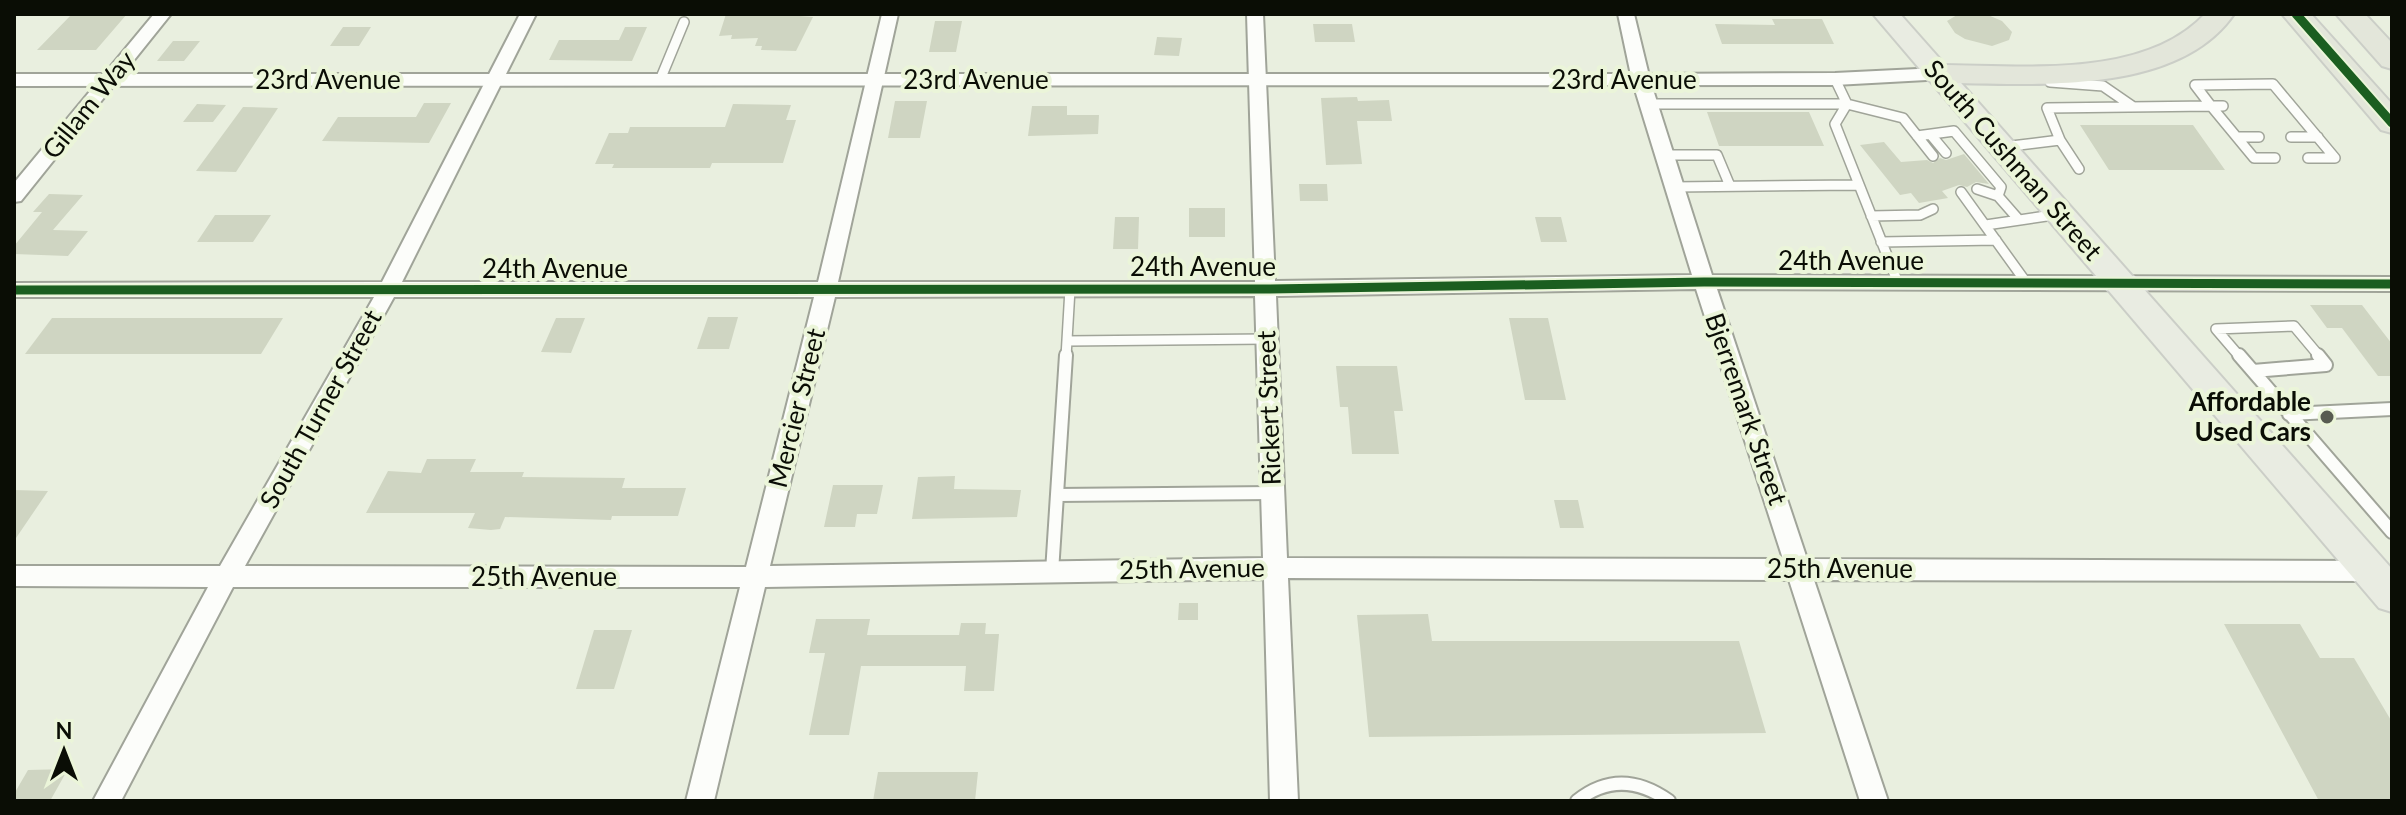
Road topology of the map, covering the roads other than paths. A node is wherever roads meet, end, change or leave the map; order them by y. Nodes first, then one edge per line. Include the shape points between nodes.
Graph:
1 (163, 14) edge
2 (528, 14) edge
3 (890, 14) edge
4 (1255, 14) edge
5 (1626, 14) edge
6 (1886, 14) edge
7 (2220, 14) edge
8 (2296, 14) edge
9 (2350, 14) edge
10 (684, 22) dead end
11 (2392, 60) edge
12 (1938, 74) junction
13 (1257, 79) junction
14 (1835, 79) junction
15 (14, 80) edge
16 (492, 80) junction
17 (660, 80) junction
18 (875, 80) junction
19 (1641, 80) junction
20 (110, 81) junction
21 (1648, 104) junction
22 (1847, 104) junction
23 (2276, 105) dead end
24 (2291, 105) junction
25 (2132, 106) junction
26 (2211, 106) junction
27 (2221, 110) junction
28 (2298, 114) junction
29 (2231, 115) dead end
30 (2282, 115) dead end
31 (2392, 123) edge
32 (1931, 135) junction
33 (1980, 135) junction
34 (1917, 136) junction
35 (2060, 140) junction
36 (2294, 140) dead end
37 (2320, 140) junction
38 (2242, 144) junction
39 (1946, 153) dead end
40 (1664, 155) junction
41 (2306, 155) dead end
42 (1933, 156) dead end
43 (2079, 169) dead end
44 (1857, 185) junction
45 (1730, 186) junction
46 (1674, 187) junction
47 (1977, 189) dead end
48 (1961, 192) dead end
49 (14, 196) edge
50 (1998, 196) junction
51 (1971, 203) junction
52 (1957, 205) dead end
53 (1936, 214) dead end
54 (1979, 214) junction
55 (2061, 214) junction
56 (1967, 215) dead end
57 (1871, 216) junction
58 (2019, 220) junction
59 (1986, 225) junction
60 (1996, 240) junction
61 (1881, 242) junction
62 (1704, 282) junction
63 (1898, 283) junction
64 (2028, 285) junction
65 (2123, 285) junction
66 (2391, 286) edge
67 (1070, 289) junction
68 (1266, 289) junction
69 (14, 290) edge
70 (826, 290) junction
71 (387, 292) junction
72 (1266, 339) junction
73 (1067, 341) junction
74 (2253, 371) junction
75 (2392, 409) edge
76 (2289, 414) junction
77 (1272, 493) junction
78 (1057, 495) junction
79 (2392, 532) edge
80 (1277, 568) junction
81 (1800, 569) junction
82 (2381, 570) edge
83 (1052, 572) junction
84 (14, 576) edge
85 (226, 577) junction
86 (755, 577) junction
87 (2392, 596) edge
88 (107, 801) edge
89 (700, 801) edge
90 (1284, 801) edge
91 (1577, 801) edge
92 (1669, 801) edge
93 (1874, 801) edge

1 - 20 street, Gillam Way
2 - 16 street, South Turner Street
3 - 18 street, Mercier Street
4 - 13 street, Rickert Street
5 - 19 street, Bjerremark Street
6 - 12 main road, South Cushman Street
7 - 12 highway via 2198,40 2145,61 2065,72
8 - 31 highway
9 - 11 highway
10 - 17 lane
12 - 14 street, 23rd Avenue
12 - 25 lane via 1969,81 2099,84 2113,88
12 - 33 main road, South Cushman Street
13 - 18 street, 23rd Avenue
13 - 19 street, 23rd Avenue
13 - 68 street, Rickert Street
14 - 19 street, 23rd Avenue
14 - 22 lane
15 - 20 street, 23rd Avenue
16 - 17 street, 23rd Avenue
16 - 20 street, 23rd Avenue
16 - 71 street, South Turner Street
17 - 18 street, 23rd Avenue
18 - 70 street, Mercier Street
19 - 21 street, Bjerremark Street
20 - 49 street, Gillam Way
21 - 22 lane
21 - 40 street, Bjerremark Street
22 - 34 lane via 1903,118
22 - 44 lane via 1835,124
23 - 24 lane
24 - 26 lane via 2273,84 2195,85
24 - 28 lane
25 - 26 lane
25 - 35 lane via 2047,108
26 - 27 lane
27 - 29 lane
27 - 38 lane
28 - 30 lane
28 - 37 lane
32 - 33 lane
32 - 34 lane
32 - 39 lane
33 - 35 lane
33 - 50 lane via 2001,187
33 - 55 main road, South Cushman Street
34 - 42 lane
35 - 43 lane
36 - 37 lane
37 - 41 lane via 2329,152
38 - 38 lane via 2267,148
40 - 45 lane via 1717,155
40 - 46 street, Bjerremark Street
44 - 45 lane
44 - 57 lane
45 - 46 lane
46 - 62 street, Bjerremark Street
47 - 50 lane
48 - 51 lane
50 - 58 lane
51 - 52 lane
51 - 54 lane
53 - 57 lane
54 - 56 lane
54 - 59 lane
55 - 58 lane
55 - 65 main road, South Cushman Street
57 - 61 lane
58 - 59 lane
59 - 60 lane
60 - 61 lane
60 - 64 lane
61 - 63 lane
62 - 63 street, 24th Avenue
62 - 68 street, 24th Avenue
62 - 81 street, Bjerremark Street
63 - 64 street, 24th Avenue
64 - 65 street, 24th Avenue
65 - 66 street, 24th Avenue
65 - 82 main road, South Cushman Street
67 - 68 street, 24th Avenue
67 - 70 street, 24th Avenue
67 - 73 lane
68 - 72 street, Rickert Street
69 - 71 street, 24th Avenue
70 - 71 street, 24th Avenue
70 - 86 street, Mercier Street
71 - 85 street, South Turner Street
72 - 73 lane
72 - 77 street, Rickert Street
73 - 78 lane
74 - 74 lane via 2216,329 2294,326 2326,365
74 - 76 lane
75 - 76 lane
76 - 79 lane
77 - 78 lane
77 - 80 street, Rickert Street
78 - 83 lane
80 - 81 street, 25th Avenue
80 - 83 street, 25th Avenue
80 - 90 street, Rickert Street
81 - 82 street, 25th Avenue
81 - 93 street, Bjerremark Street
82 - 87 main road, South Cushman Street
83 - 86 street, 25th Avenue
84 - 85 street, 25th Avenue
85 - 86 street, 25th Avenue
85 - 88 street, South Turner Street
86 - 89 street, Mercier Street
91 - 92 lane via 1589,789 1627,781

